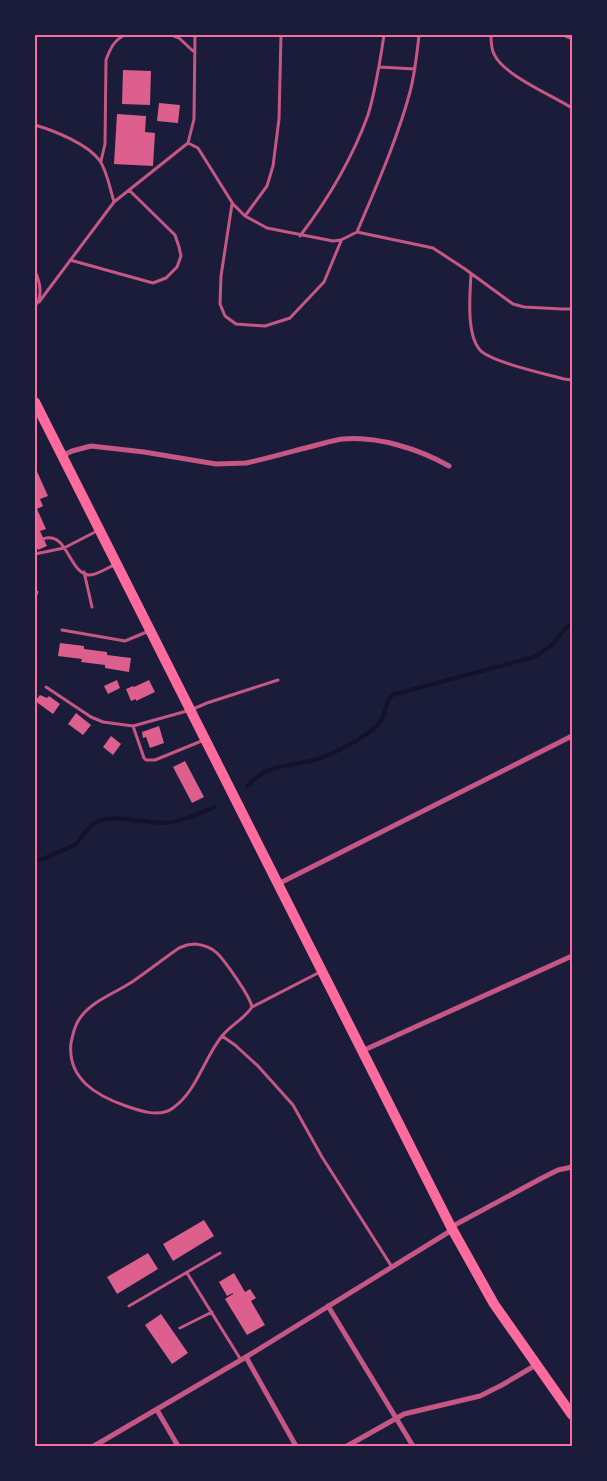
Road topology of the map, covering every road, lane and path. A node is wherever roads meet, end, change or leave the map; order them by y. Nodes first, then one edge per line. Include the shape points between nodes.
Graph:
1 (125, 35) edge
2 (172, 35) edge
3 (195, 35) edge
4 (280, 35) edge
5 (384, 35) edge
6 (419, 35) edge
7 (492, 35) edge
8 (563, 35) edge
9 (572, 39) edge
10 (194, 52) junction
11 (379, 67) junction
12 (415, 69) junction
13 (572, 108) edge
14 (35, 125) edge
15 (188, 143) junction
16 (101, 162) junction
17 (129, 190) junction
18 (114, 202) junction
19 (233, 204) junction
20 (245, 216) junction
21 (357, 232) junction
22 (300, 236) junction
23 (341, 240) junction
24 (70, 260) junction
25 (36, 273) edge
26 (471, 274) junction
27 (38, 302) junction
28 (35, 306) edge
29 (572, 309) edge
30 (572, 380) edge
31 (35, 402) edge
32 (62, 456) junction
33 (449, 466) dead end
34 (100, 530) junction
35 (44, 539) dead end
36 (64, 548) junction
37 (35, 554) edge
38 (116, 564) junction
39 (84, 572) junction
40 (35, 592) edge
41 (35, 597) edge
42 (92, 607) dead end
43 (62, 630) dead end
44 (150, 631) junction
45 (278, 680) dead end
46 (46, 687) dead end
47 (190, 711) junction
48 (133, 726) junction
49 (572, 736) edge
50 (205, 740) junction
51 (277, 885) junction
52 (572, 956) edge
53 (321, 972) junction
54 (252, 1007) junction
55 (222, 1036) junction
56 (362, 1051) junction
57 (572, 1167) edge
58 (451, 1229) junction
59 (220, 1253) dead end
60 (393, 1267) junction
61 (187, 1273) junction
62 (129, 1306) dead end
63 (328, 1306) junction
64 (212, 1312) junction
65 (180, 1328) dead end
66 (243, 1358) junction
67 (536, 1365) junction
68 (157, 1410) junction
69 (572, 1415) edge
70 (396, 1417) junction
71 (94, 1446) edge
72 (178, 1446) edge
73 (296, 1446) edge
74 (347, 1446) edge
75 (414, 1446) edge

1 - 16 lane via 118,38 106,60 105,144
2 - 10 lane via 180,38
3 - 10 lane
4 - 20 lane via 279,119 273,166 267,186
5 - 11 lane
6 - 12 lane
7 - 13 lane via 491,45 500,64
8 - 9 lane
10 - 15 lane via 194,119
11 - 12 lane
11 - 22 lane via 368,113 354,148 321,209
12 - 21 lane via 398,128
14 - 16 lane via 74,141 91,151
15 - 17 lane
15 - 19 lane via 198,148
16 - 18 lane
17 - 18 lane
17 - 24 lane via 175,235 181,256 177,267 166,278 153,282
18 - 24 lane
19 - 20 lane
19 - 23 lane via 221,276 220,304 225,316 236,324 264,326 290,318 324,282
20 - 22 lane via 267,228
21 - 23 lane
21 - 26 lane via 433,248
22 - 23 lane
24 - 27 lane
25 - 27 lane via 40,289
26 - 29 lane via 513,304
26 - 30 lane via 472,326 475,342 481,351 504,362
27 - 28 lane
31 - 32 main road
32 - 33 street via 91,446 231,465 341,439 360,438 410,450
32 - 34 main road
34 - 36 lane
34 - 38 main road
35 - 36 lane via 55,538
36 - 37 lane
36 - 39 lane
38 - 39 lane via 91,575
38 - 44 main road
39 - 42 lane
40 - 41 lane
43 - 44 lane via 125,641
44 - 47 main road
45 - 47 lane
46 - 48 lane via 90,717
47 - 48 lane
47 - 50 main road
48 - 50 lane via 144,758 151,761
49 - 51 street
50 - 51 main road
51 - 53 main road
52 - 56 street
53 - 54 lane
53 - 56 main road
54 - 55 lane
54 - 55 lane via 217,953 205,945 187,944 89,1008 74,1030 71,1060 82,1080 105,1098 143,1112 162,1113 173,1109 186,1095
55 - 60 lane via 258,1066 292,1105
56 - 58 main road
57 - 58 street via 558,1170
58 - 60 street
58 - 67 main road via 480,1282
59 - 61 lane
60 - 63 street
61 - 62 lane
61 - 64 lane
63 - 66 street
63 - 70 street
64 - 65 lane
64 - 66 lane
66 - 68 street
66 - 73 street
67 - 69 main road
67 - 70 street via 480,1396
68 - 71 street
68 - 72 street
70 - 74 street
70 - 75 street

